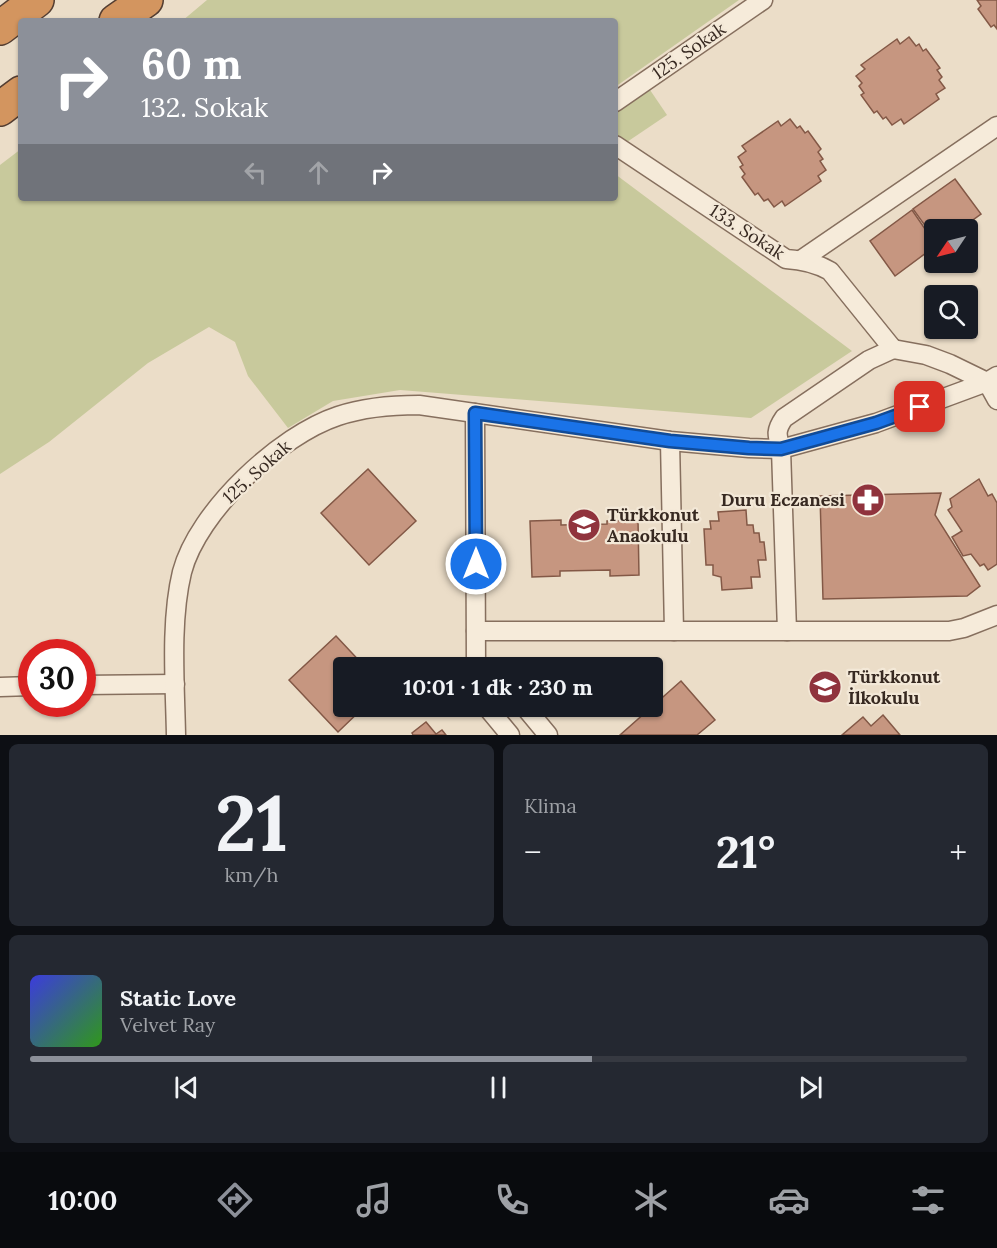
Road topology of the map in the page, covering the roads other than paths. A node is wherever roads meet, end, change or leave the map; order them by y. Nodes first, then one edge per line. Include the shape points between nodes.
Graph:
1 (37, 0) edge
2 (147, 0) edge
3 (763, 0) edge
4 (120, 18) edge
5 (0, 28) edge
6 (18, 95) edge
7 (618, 100) edge
8 (0, 109) edge
9 (997, 126) edge
10 (618, 148) edge
11 (801, 260) junction
12 (892, 349) junction
13 (992, 379) edge
14 (997, 400) edge
15 (475, 413) junction
16 (670, 441) junction
17 (781, 449) junction
18 (997, 615) edge
19 (476, 631) junction
20 (674, 631) junction
21 (787, 631) junction
22 (476, 657) edge
23 (175, 684) junction
24 (96, 685) edge
25 (18, 686) edge
26 (0, 687) edge
27 (495, 717) edge
28 (533, 717) edge
29 (176, 735) edge
30 (510, 735) edge
31 (548, 735) edge

1 - 5 highway
2 - 4 highway
3 - 7 street, 125. Sokak
6 - 8 highway
9 - 11 street
10 - 11 street, 133. Sokak via 786,259
11 - 12 street, 133. Sokak via 830,272
12 - 13 street via 926,355
12 - 17 street via 869,360 784,418 777,434
13 - 14 street
13 - 17 street, 125. Sokak via 876,423
15 - 16 street, 125. Sokak
15 - 19 street
15 - 23 street, 125. Sokak via 393,405 338,416 282,447 232,490 216,508 186,561 176,610
16 - 17 street, 125. Sokak
16 - 20 street
17 - 21 street
18 - 21 street via 949,631
19 - 20 street
19 - 22 street
20 - 21 street
23 - 24 street
23 - 29 street, 125. Sokak
25 - 26 street
27 - 30 street
28 - 31 street

